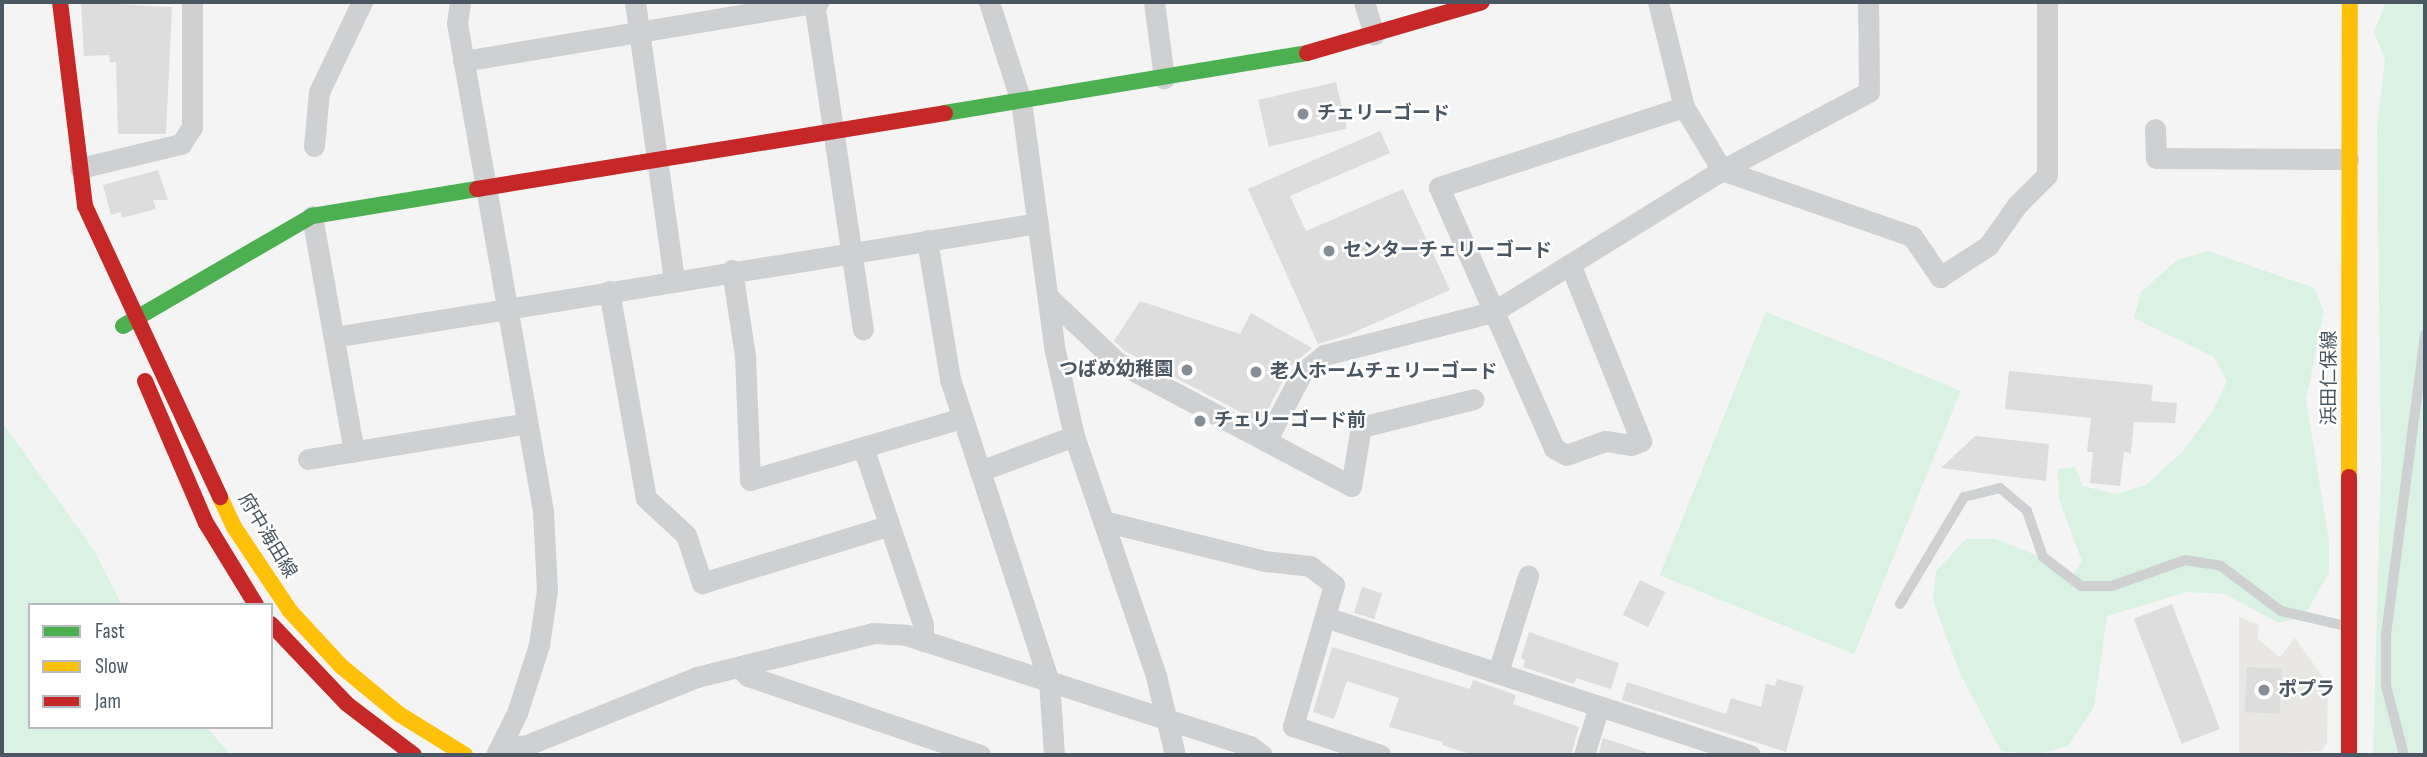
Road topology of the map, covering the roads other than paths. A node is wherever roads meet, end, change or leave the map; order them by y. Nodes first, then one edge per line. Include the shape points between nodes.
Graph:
1 (60, 2) edge
2 (192, 2) edge
3 (362, 2) edge
4 (460, 2) edge
5 (635, 2) edge
6 (815, 2) edge
7 (989, 2) edge
8 (1154, 2) edge
9 (1364, 2) edge
10 (1482, 2) edge
11 (1658, 2) edge
12 (1868, 2) edge
13 (2047, 2) edge
14 (2350, 2) edge
15 (640, 32) junction
16 (1374, 34) junction
17 (463, 61) junction
18 (1164, 78) junction
19 (1021, 101) junction
20 (1684, 107) junction
21 (2155, 129) dead end
22 (832, 131) junction
23 (314, 146) dead end
24 (2348, 159) junction
25 (658, 160) junction
26 (80, 168) junction
27 (1722, 170) junction
28 (485, 188) junction
29 (312, 216) junction
30 (1038, 223) junction
31 (927, 240) junction
32 (851, 252) junction
33 (1570, 264) junction
34 (732, 270) junction
35 (674, 279) junction
36 (609, 291) junction
37 (1048, 297) junction
38 (507, 310) junction
39 (1493, 312) junction
40 (131, 322) junction
41 (863, 329) dead end
42 (2425, 335) edge
43 (334, 337) junction
44 (1475, 399) dead end
45 (962, 418) junction
46 (527, 423) junction
47 (1074, 436) junction
48 (1266, 441) junction
49 (864, 450) junction
50 (354, 451) junction
51 (308, 459) dead end
52 (980, 471) junction
53 (1103, 522) junction
54 (887, 526) junction
55 (1528, 576) dead end
56 (255, 603) edge
57 (1900, 604) dead end
58 (1325, 617) junction
59 (273, 626) edge
60 (2349, 626) junction
61 (923, 640) junction
62 (739, 667) junction
63 (1498, 672) junction
64 (1049, 681) junction
65 (1599, 706) junction
66 (1166, 719) junction
67 (499, 751) edge
68 (410, 754) edge
69 (465, 755) edge
70 (980, 755) edge
71 (1054, 755) edge
72 (1175, 755) edge
73 (1262, 755) edge
74 (1380, 755) edge
75 (1584, 755) edge
76 (1750, 755) edge
77 (2349, 755) edge
78 (2404, 755) edge

1 - 26 main road, 府中海田線
2 - 26 street via 192,127 181,144
3 - 23 street via 319,92
4 - 17 street via 457,23
5 - 15 street
6 - 15 street
6 - 22 street
7 - 19 street
8 - 18 street
9 - 16 street
10 - 16 main road
11 - 20 street
12 - 27 street via 1869,92
13 - 27 street via 2047,174 2017,205 1988,246 1940,277 1912,236
14 - 24 main road, 浜田仁保線
15 - 17 street
15 - 25 street
16 - 18 main road via 1297,56
17 - 28 street
18 - 19 main road
19 - 22 main road
19 - 30 street
20 - 27 street
20 - 39 street via 1439,187
21 - 24 street via 2156,158
22 - 25 main road
22 - 32 street
24 - 60 main road, 浜田仁保線
25 - 28 main road
25 - 35 street
26 - 40 main road, 府中海田線 via 85,206 117,273
27 - 33 street
28 - 29 main road
28 - 38 street
29 - 40 main road
29 - 43 street
30 - 31 street
30 - 37 street
31 - 32 street
31 - 45 street via 950,379
32 - 34 street
32 - 41 street
33 - 39 street
33 - 39 street via 1641,441 1631,445 1605,441 1566,454 1554,448
34 - 35 street
34 - 49 street via 745,356 750,480
35 - 36 street
36 - 38 street
36 - 54 street via 646,498 686,535 702,583
37 - 47 street
37 - 48 street via 1117,362
38 - 43 street
38 - 46 street
39 - 48 street via 1324,355 1302,373
40 - 56 main road, 府中海田線 via 195,500
40 - 69 main road, 府中海田線 via 234,527 274,591 359,683
42 - 78 lane via 2386,635 2386,686
43 - 50 street
44 - 48 street via 1361,427 1351,485
45 - 49 street
45 - 52 street
46 - 50 street
46 - 67 street via 543,511 547,590 539,645
47 - 52 street
47 - 53 street
49 - 54 street
50 - 51 street
52 - 64 street
53 - 58 street via 1265,561 1310,566 1334,585
53 - 66 street
54 - 61 street via 923,624
55 - 63 street
57 - 60 lane via 1964,497 2000,488 2027,511 2043,557 2081,586 2112,586 2185,560 2221,566 2281,611
58 - 63 street
58 - 74 street via 1293,726
59 - 68 main road via 347,704
60 - 77 main road, 浜田仁保線
61 - 62 street via 873,633
61 - 64 street
62 - 67 street via 697,677 527,745
62 - 70 street via 748,676
63 - 65 street
64 - 66 street
64 - 71 street
65 - 75 street
65 - 76 street
66 - 72 street
66 - 73 street via 1250,746

